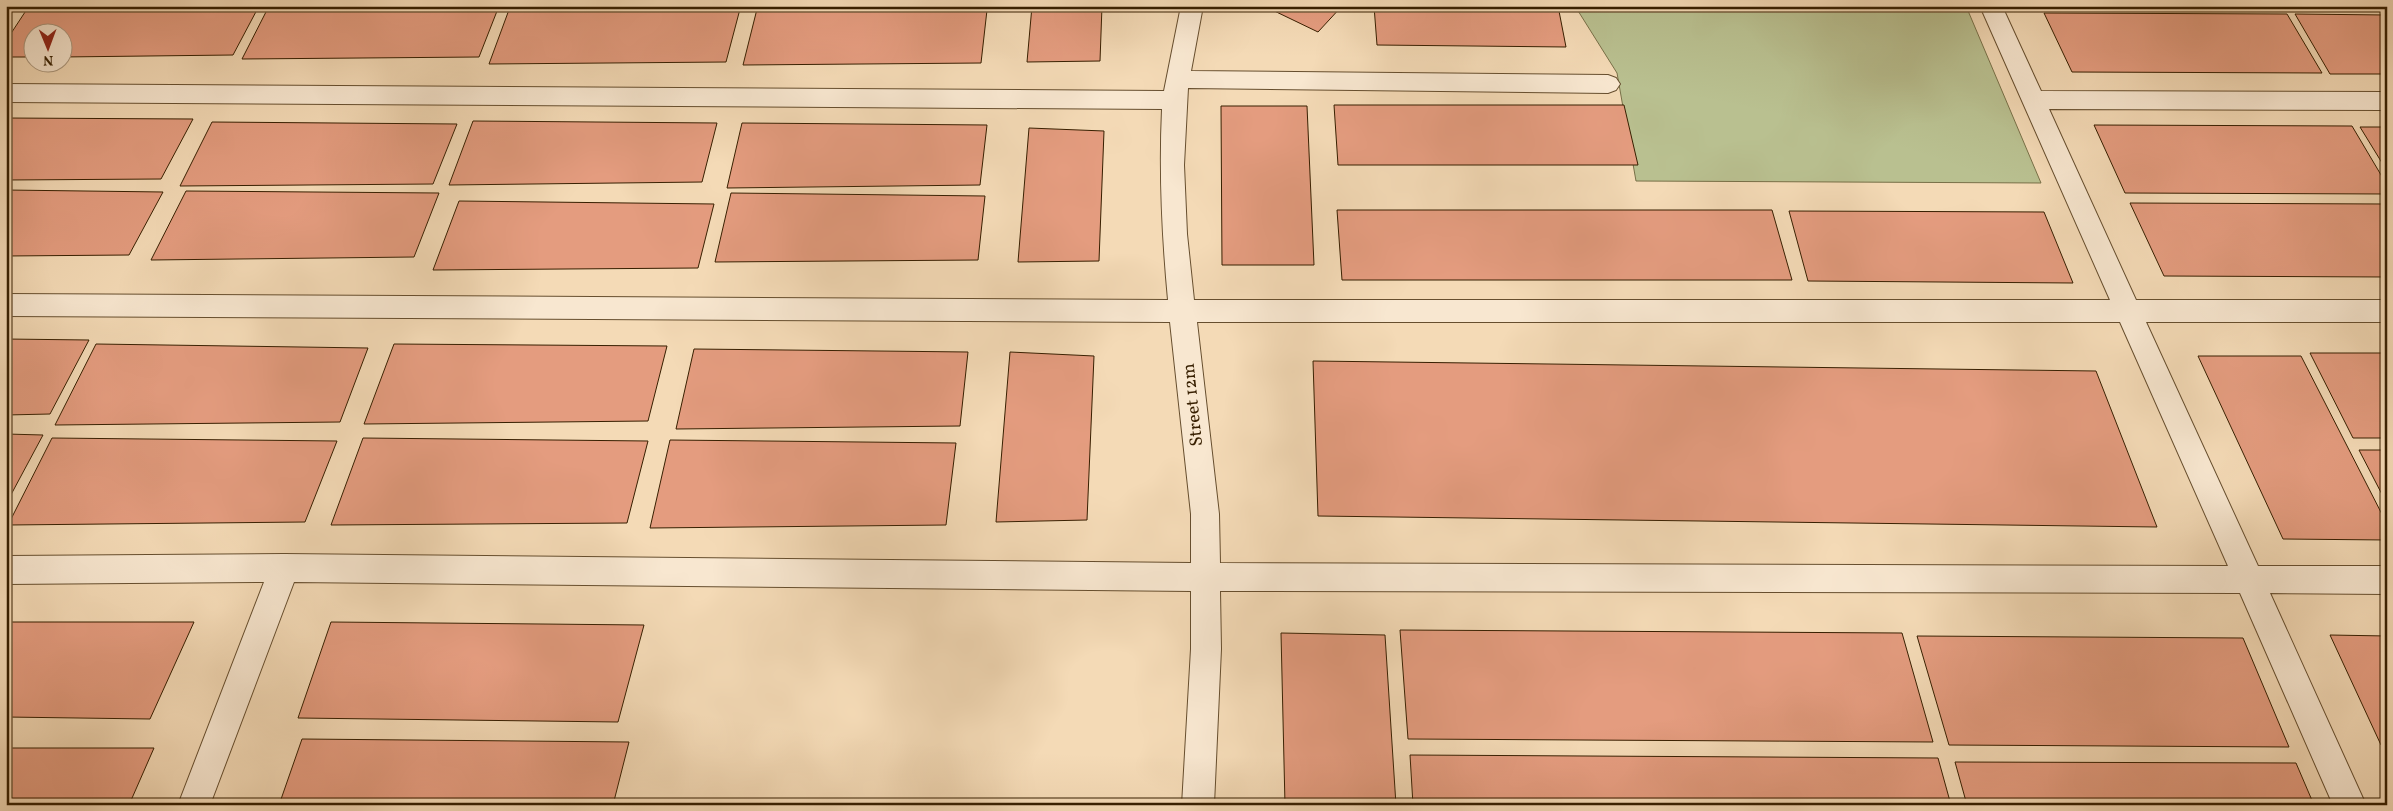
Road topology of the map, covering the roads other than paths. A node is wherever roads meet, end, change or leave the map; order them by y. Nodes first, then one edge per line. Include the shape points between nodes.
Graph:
1 (1192, 6) edge
2 (1991, 6) edge
3 (1608, 84) dead end
4 (1176, 90) junction
5 (6, 93) edge
6 (2033, 100) junction
7 (2387, 101) edge
8 (6, 305) edge
9 (2128, 311) junction
10 (2387, 311) edge
11 (1182, 312) junction
12 (284, 568) junction
13 (6, 570) edge
14 (1205, 577) junction
15 (2248, 579) junction
16 (2387, 580) edge
17 (194, 805) edge
18 (1198, 805) edge
19 (2350, 805) edge

1 - 4 street, Street 12m
2 - 6 street
3 - 4 street
4 - 5 street
4 - 11 street, Street 12m via 1172,165 1174,234
6 - 7 street
6 - 9 street
8 - 11 street
9 - 10 street
9 - 11 street
9 - 15 street
11 - 14 street, Street 12m via 1205,514
12 - 13 street
12 - 14 street
12 - 17 street
14 - 15 street
14 - 18 street, Street 12m via 1206,648
15 - 16 street
15 - 19 street

